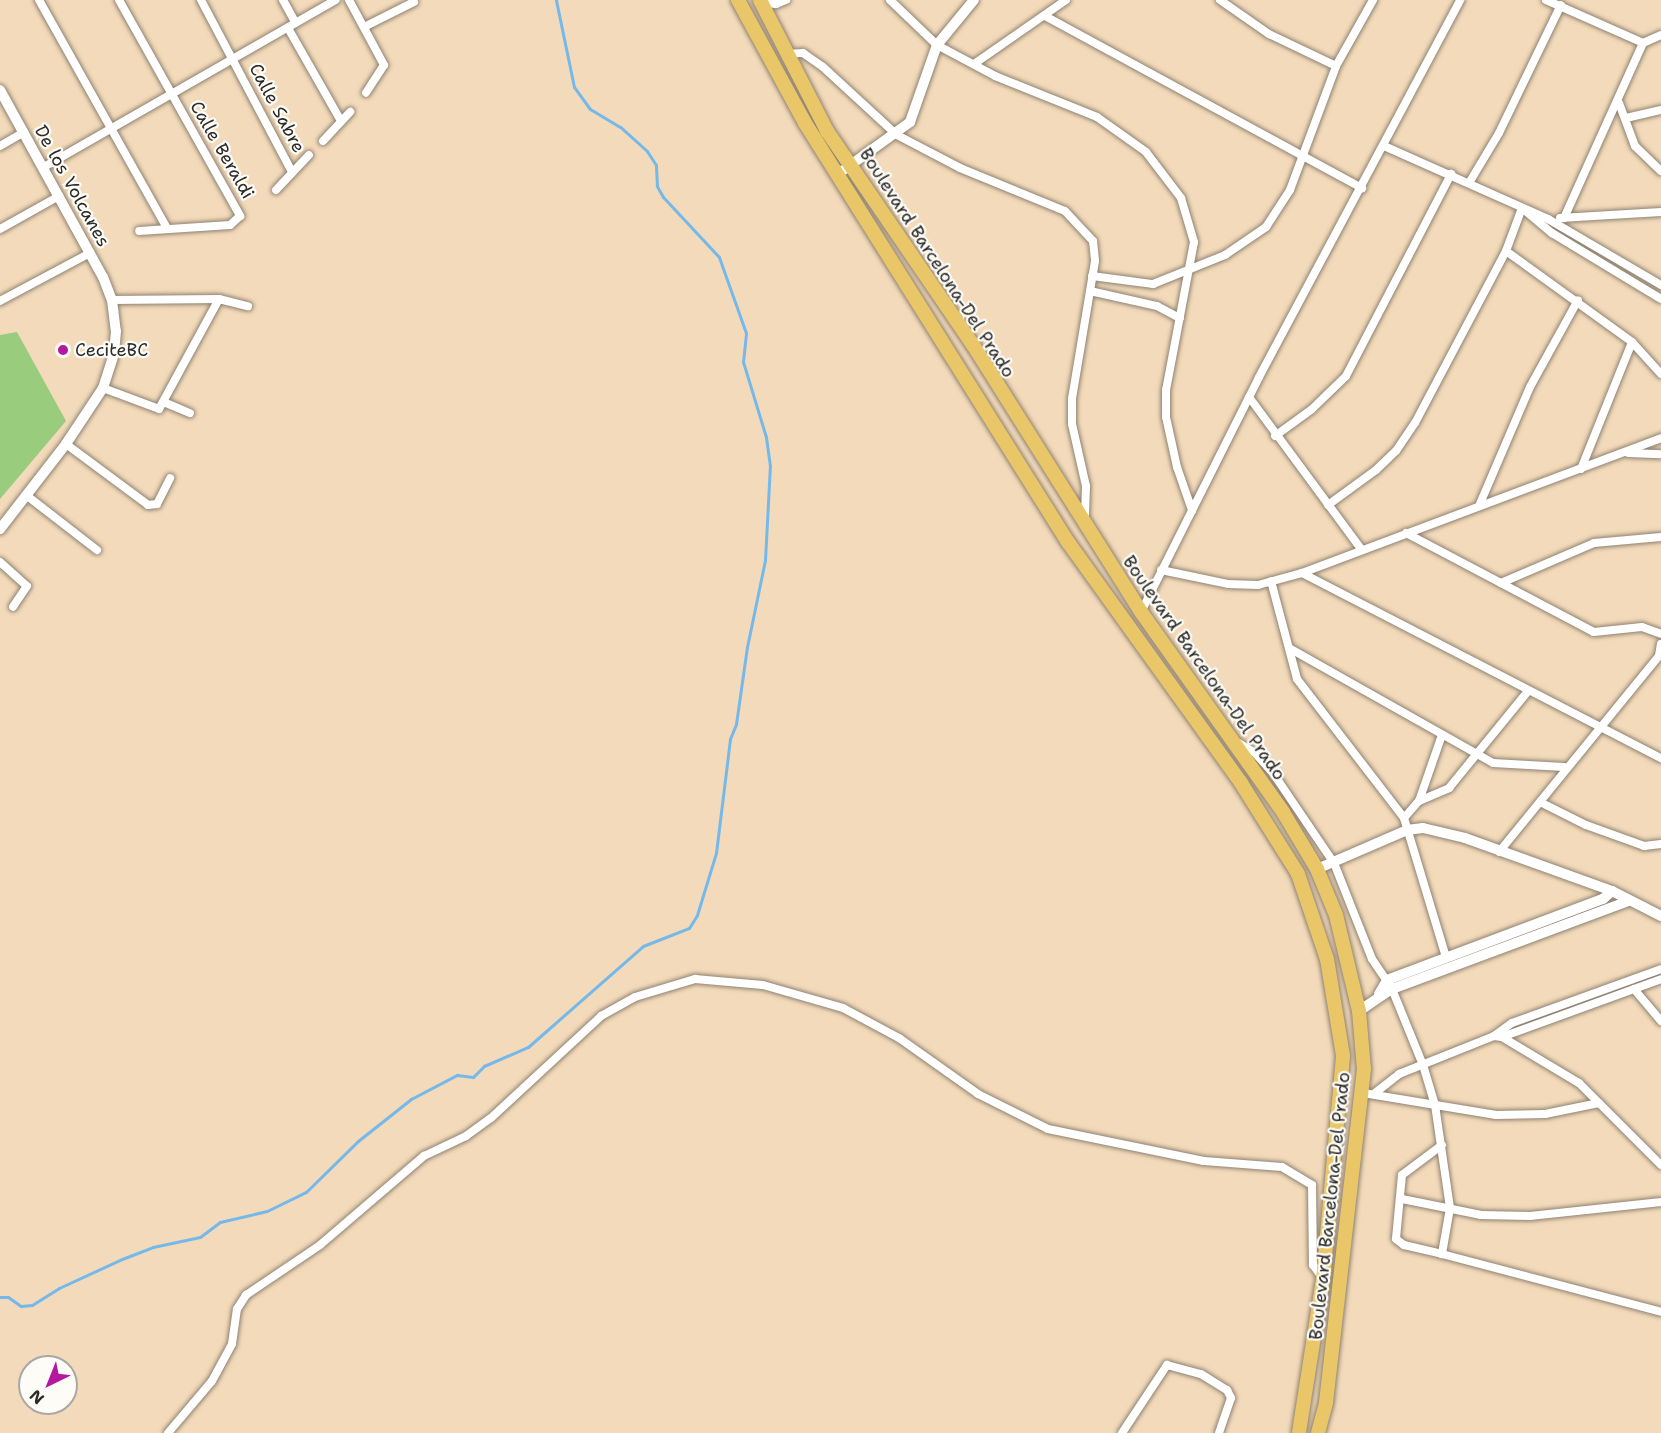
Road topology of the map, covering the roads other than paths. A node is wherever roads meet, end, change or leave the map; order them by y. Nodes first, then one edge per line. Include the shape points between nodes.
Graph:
1 (39, 0) edge
2 (119, 0) edge
3 (201, 0) edge
4 (284, 0) edge
5 (336, 0) edge
6 (349, 0) edge
7 (738, 0) edge
8 (786, 0) edge
9 (890, 0) edge
10 (974, 0) edge
11 (1066, 0) edge
12 (1220, 0) edge
13 (1373, 0) edge
14 (1460, 0) edge
15 (760, 1) edge
16 (414, 2) dead end
17 (1554, 2) edge
18 (1045, 16) junction
19 (292, 25) junction
20 (364, 27) junction
21 (1661, 34) edge
22 (1644, 43) junction
23 (937, 45) junction
24 (788, 54) junction
25 (233, 59) junction
26 (974, 64) junction
27 (1336, 66) junction
28 (0, 90) edge
29 (366, 93) dead end
30 (172, 94) junction
31 (1619, 103) junction
32 (1661, 110) edge
33 (350, 112) dead end
34 (1626, 118) junction
35 (341, 121) junction
36 (112, 129) junction
37 (24, 132) junction
38 (897, 135) junction
39 (323, 141) dead end
40 (0, 146) edge
41 (1384, 146) junction
42 (309, 155) dead end
43 (1301, 156) junction
44 (852, 166) junction
45 (44, 167) junction
46 (1661, 171) edge
47 (292, 172) junction
48 (837, 174) junction
49 (1451, 174) junction
50 (1469, 183) junction
51 (1362, 188) junction
52 (276, 190) dead end
53 (59, 196) junction
54 (1522, 208) junction
55 (1661, 212) edge
56 (1564, 218) junction
57 (1548, 219) junction
58 (168, 228) junction
59 (0, 229) edge
60 (139, 231) dead end
61 (1506, 251) junction
62 (90, 253) junction
63 (1190, 266) junction
64 (1092, 276) junction
65 (1661, 285) edge
66 (1090, 291) junction
67 (219, 299) junction
68 (1661, 299) edge
69 (112, 300) junction
70 (1578, 300) junction
71 (0, 302) edge
72 (248, 306) dead end
73 (1180, 318) junction
74 (1632, 342) junction
75 (1661, 374) edge
76 (103, 388) junction
77 (1249, 397) junction
78 (163, 406) junction
79 (190, 413) dead end
80 (1275, 436) junction
81 (1661, 438) edge
82 (66, 444) junction
83 (1623, 453) junction
84 (1661, 454) edge
85 (1581, 469) junction
86 (170, 478) dead end
87 (1086, 486) junction
88 (26, 495) junction
89 (1064, 496) junction
90 (1328, 505) junction
91 (1479, 506) junction
92 (1192, 510) junction
93 (0, 529) edge
94 (1085, 529) junction
95 (1406, 533) junction
96 (1661, 537) edge
97 (97, 550) dead end
98 (1362, 550) junction
99 (0, 562) edge
100 (1161, 570) junction
101 (1302, 573) junction
102 (1271, 581) junction
103 (1501, 584) junction
104 (13, 607) dead end
105 (1141, 612) junction
106 (1658, 633) edge
107 (1661, 643) edge
108 (1289, 648) junction
109 (1528, 691) junction
110 (1602, 727) junction
111 (1442, 735) junction
112 (1234, 740) junction
113 (1477, 753) junction
114 (1661, 758) edge
115 (1564, 767) junction
116 (1419, 801) junction
117 (1540, 802) junction
118 (1404, 818) junction
119 (1407, 830) junction
120 (1661, 844) edge
121 (1499, 852) junction
122 (1334, 863) junction
123 (1317, 869) junction
124 (1612, 891) junction
125 (1628, 901) junction
126 (1658, 913) edge
127 (1446, 957) junction
128 (1661, 969) edge
129 (1661, 979) edge
130 (1390, 984) junction
131 (1634, 989) junction
132 (1359, 1011) junction
133 (1661, 1021) edge
134 (1498, 1037) junction
135 (1422, 1065) junction
136 (1369, 1093) junction
137 (1599, 1103) junction
138 (1435, 1105) junction
139 (1442, 1145) junction
140 (1661, 1165) edge
141 (1402, 1199) junction
142 (1661, 1202) edge
143 (1449, 1208) junction
144 (1442, 1254) junction
145 (1323, 1279) junction
146 (1661, 1312) edge
147 (168, 1433) edge
148 (1122, 1433) edge
149 (1219, 1433) edge
150 (1299, 1433) edge
151 (1318, 1433) edge

1 - 36 street
2 - 30 street, Calle Beraldi
3 - 25 street, Calle Sabre
4 - 19 street
5 - 19 street
6 - 20 street
7 - 48 main road, Boulevard Barcelona-Del Prado
8 - 15 street via 776,4
9 - 23 street
10 - 23 street
11 - 18 street
12 - 27 street via 1269,34
13 - 27 street
14 - 41 street
15 - 24 main road, Boulevard Barcelona-Del Prado
16 - 20 street
17 - 22 street
17 - 50 street via 1499,133
18 - 26 street
18 - 43 street
19 - 25 street
19 - 35 street
20 - 29 street via 384,65
21 - 22 street
22 - 31 street via 1620,90
23 - 26 street
23 - 38 street via 916,111
24 - 38 street via 803,53 823,67
24 - 44 main road, Boulevard Barcelona-Del Prado via 827,131
25 - 30 street
25 - 47 street, Calle Sabre
26 - 63 street via 1096,117 1146,152 1181,198 1194,242
27 - 43 street
28 - 37 street, De los Volcanes
30 - 36 street
30 - 58 street, Calle Beraldi via 239,212 236,222
31 - 34 street
31 - 56 street
32 - 34 street
33 - 35 street
34 - 46 street via 1635,146
35 - 39 street
36 - 45 street
36 - 58 street
37 - 40 street
37 - 45 street, De los Volcanes
38 - 44 street
38 - 64 street via 960,168 1065,211 1093,241
41 - 49 street
41 - 51 street
42 - 47 street
43 - 51 street
43 - 63 street via 1290,190 1266,227 1225,255
44 - 48 street
44 - 89 main road, Boulevard Barcelona-Del Prado via 973,345
45 - 53 street, De los Volcanes
47 - 52 street
48 - 145 main road, Boulevard Barcelona-Del Prado via 1068,542 1240,783 1298,874 1327,959 1343,1056
49 - 50 street
49 - 80 street via 1347,376
50 - 54 street
51 - 77 street
53 - 59 street
53 - 62 street, De los Volcanes
54 - 57 street
54 - 61 street
54 - 68 street via 1552,233
55 - 56 street
56 - 57 street
57 - 65 street
58 - 60 street
61 - 70 street
61 - 90 street via 1415,423 1396,451
62 - 69 street, De los Volcanes
62 - 71 street
63 - 64 street via 1153,284
63 - 73 street
64 - 66 street
66 - 73 street via 1157,306
66 - 87 street via 1072,399 1072,423
67 - 69 street
67 - 72 street
67 - 78 street
69 - 76 street via 114,354
70 - 74 street
70 - 91 street via 1530,387
73 - 92 street via 1166,390 1166,417
74 - 75 street
74 - 85 street
76 - 78 street
76 - 82 street
77 - 80 street
77 - 92 street
78 - 79 street
80 - 90 street
81 - 83 street
82 - 86 street via 148,505 157,504
82 - 88 street
83 - 84 street
83 - 85 street
85 - 91 street
87 - 89 street
87 - 94 street
88 - 93 street
88 - 97 street
89 - 94 main road, Boulevard Barcelona-Del Prado
90 - 98 street
91 - 95 street
92 - 100 street
94 - 105 main road, Boulevard Barcelona-Del Prado
95 - 98 street
95 - 103 street
96 - 103 street via 1594,543
98 - 101 street
99 - 104 street via 27,586
100 - 102 street via 1228,584
100 - 105 street
101 - 102 street
101 - 109 street
102 - 108 street
103 - 106 street via 1594,632 1642,627
105 - 112 main road, Boulevard Barcelona-Del Prado
106 - 107 street
107 - 110 street via 1659,656
108 - 111 street
108 - 118 street via 1297,679
109 - 110 street
109 - 113 street
110 - 114 street
110 - 115 street
111 - 113 street
111 - 116 street
112 - 122 street via 1255,753 1273,773
112 - 123 main road, Boulevard Barcelona-Del Prado
113 - 115 street via 1509,766
113 - 116 street via 1449,788
115 - 117 street
116 - 118 street
117 - 120 street via 1586,825 1644,846
117 - 121 street
118 - 119 street
119 - 121 street via 1423,828
119 - 122 street
119 - 127 street
121 - 124 street
122 - 123 street
122 - 130 street via 1372,959
123 - 132 main road, Boulevard Barcelona-Del Prado via 1347,952
124 - 125 street
124 - 127 street via 1603,899
125 - 126 street
125 - 130 street
127 - 130 street
128 - 134 street via 1512,1023
129 - 131 street
130 - 132 street
130 - 135 street
131 - 133 street
131 - 134 street
132 - 136 main road, Boulevard Barcelona-Del Prado
134 - 135 street
134 - 137 street via 1579,1083
135 - 136 street
135 - 138 street
136 - 138 street
136 - 151 main road, Boulevard Barcelona-Del Prado via 1326,1403
137 - 138 street via 1545,1114 1496,1115
137 - 140 street
138 - 139 street
139 - 141 street via 1402,1175
139 - 143 street
141 - 143 street
141 - 144 street via 1396,1239 1404,1245
142 - 143 street via 1530,1216 1481,1215
143 - 144 street
144 - 146 street
145 - 147 street via 1313,1265 1312,1185 1282,1167 1204,1161 1048,1129 978,1094 899,1038 843,1008 763,985 695,979 635,998 601,1016 491,1118 466,1136 424,1156 320,1245 246,1294 237,1309 232,1344 212,1381
145 - 150 main road, Boulevard Barcelona-Del Prado
148 - 149 street via 1167,1365 1219,1382 1231,1398

